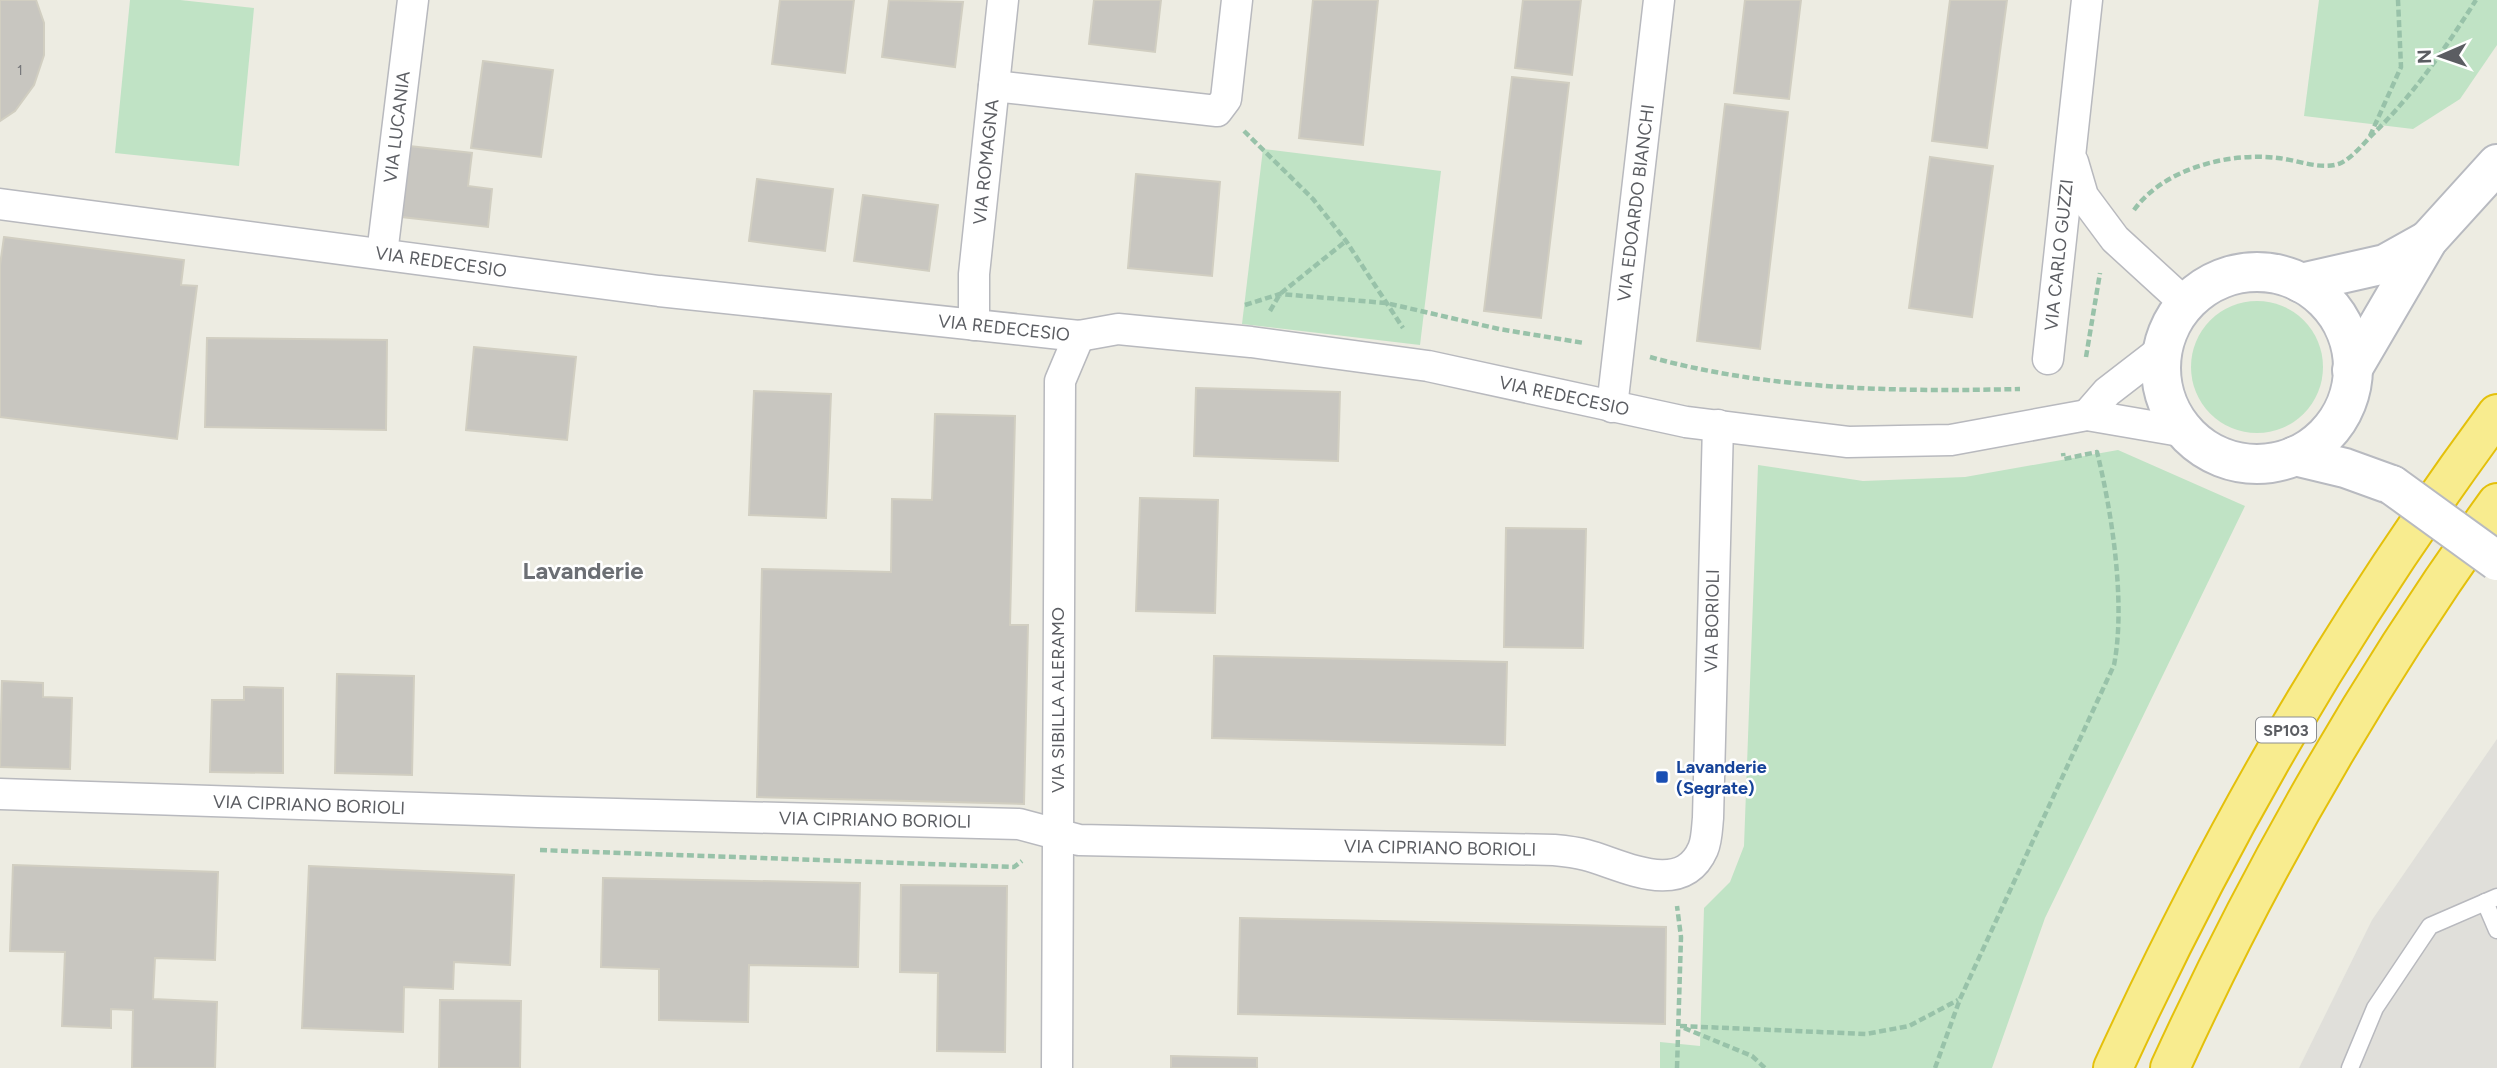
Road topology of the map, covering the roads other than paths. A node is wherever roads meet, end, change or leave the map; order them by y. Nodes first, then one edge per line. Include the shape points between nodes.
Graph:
1 (414, 0) edge
2 (1003, 0) edge
3 (1237, 0) edge
4 (1660, 0) edge
5 (2087, 0) edge
6 (994, 86) junction
7 (2070, 151) junction
8 (2497, 164) edge
9 (0, 204) edge
10 (2428, 240) junction
11 (382, 254) junction
12 (2301, 283) junction
13 (2186, 304) junction
14 (974, 325) junction
15 (1079, 335) junction
16 (2164, 348) junction
17 (2048, 359) dead end
18 (2350, 385) junction
19 (1612, 407) junction
20 (2497, 414) edge
21 (2087, 415) junction
22 (1718, 425) junction
23 (2186, 432) junction
24 (2295, 456) junction
25 (2392, 485) junction
26 (2497, 503) edge
27 (2497, 561) edge
28 (0, 794) edge
29 (1057, 834) junction
30 (1674, 874) joint
31 (2491, 899) edge
32 (2497, 930) edge
33 (1057, 1068) edge
34 (2113, 1068) edge
35 (2170, 1068) edge
36 (2350, 1068) edge

1 - 11 street, VIA LUCANIA
2 - 6 street, VIA ROMAGNA
3 - 6 street via 1226,99 1221,109 1213,112
4 - 19 street, VIA EDOARDO BIANCHI
5 - 7 street, VIA CARLO GUZZI
6 - 14 street, VIA ROMAGNA via 974,274
7 - 13 street, VIA CARLO GUZZI via 2083,196 2115,239
7 - 17 street, VIA CARLO GUZZI
8 - 10 street
9 - 11 street, VIA REDECESIO
10 - 12 street via 2385,264
10 - 18 street
11 - 14 street, VIA REDECESIO via 692,295
12 - 13 street via 2270,273 2237,275 2205,288
12 - 18 street via 2326,302 2340,321 2351,350
13 - 16 street via 2173,322
14 - 15 street, VIA REDECESIO
15 - 19 street, VIA REDECESIO via 1118,329 1251,342 1428,366
15 - 29 street, VIA SIBILLA ALERAMO via 1060,381
16 - 21 street
16 - 23 street via 2162,383 2172,412
18 - 24 street via 2327,433
18 - 25 street via 2362,453
19 - 22 street, VIA REDECESIO
20 - 34 highway, SP103 via 2383,574 2281,738 2218,851
21 - 22 street, VIA REDECESIO via 1981,436 1920,442 1849,442
21 - 23 street, VIA REDECESIO
22 - 30 street, VIA BORIOLI via 1708,818 1703,848 1687,868
23 - 24 street via 2212,453 2241,463 2263,464
24 - 25 street
25 - 27 street, bridge
26 - 35 highway, SP103 via 2321,773 2259,884
28 - 29 street, VIA CIPRIANO BORIOLI via 1019,824
29 - 30 street, VIA CIPRIANO BORIOLI via 1079,840 1554,850 1586,855 1634,872
29 - 33 street, VIA SIBILLA ALERAMO
31 - 32 lane
31 - 36 lane via 2430,926 2375,1008

